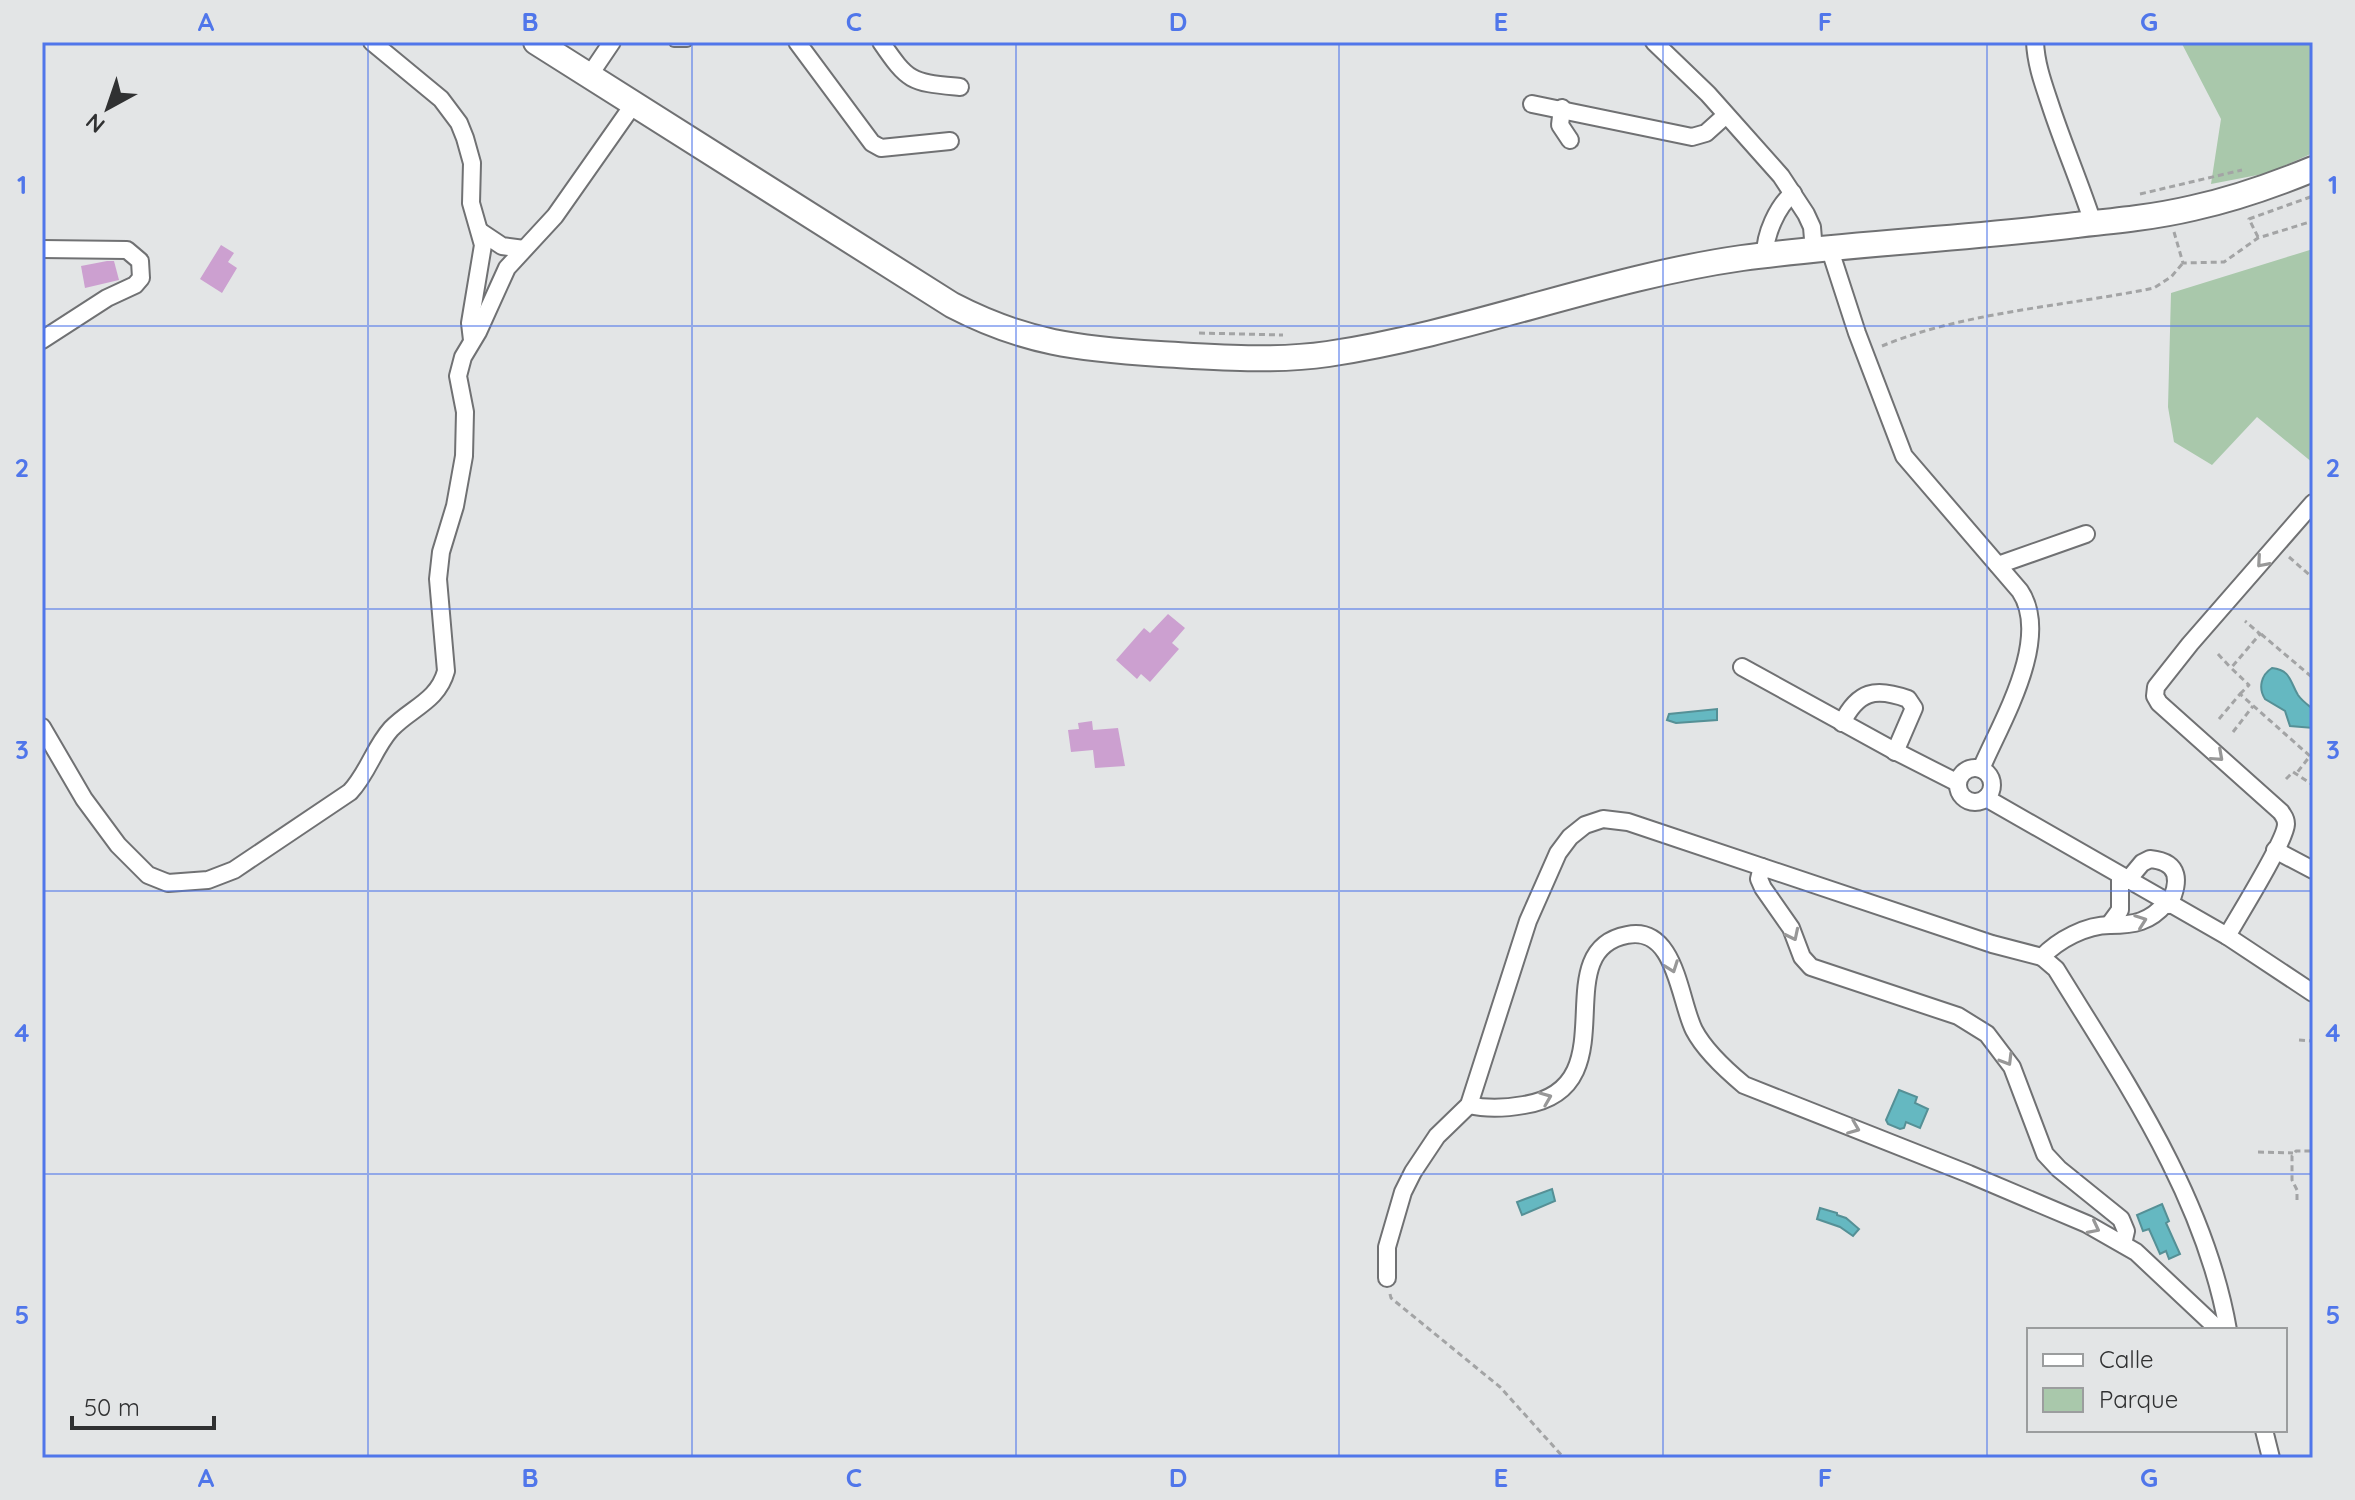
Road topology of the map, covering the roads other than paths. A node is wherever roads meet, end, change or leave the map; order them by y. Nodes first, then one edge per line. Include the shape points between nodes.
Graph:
1 (372, 42) edge
2 (536, 42) edge
3 (612, 42) edge
4 (674, 42) edge
5 (687, 42) edge
6 (881, 42) edge
7 (1654, 42) edge
8 (2035, 42) edge
9 (799, 43) edge
10 (589, 76) junction
11 (960, 87) dead end
12 (1532, 104) dead end
13 (633, 105) junction
14 (1562, 108) junction
15 (1726, 115) junction
16 (1570, 140) dead end
17 (950, 141) dead end
18 (2313, 169) edge
19 (1793, 193) junction
20 (2093, 223) junction
21 (481, 232) junction
22 (42, 249) edge
23 (524, 249) junction
24 (1822, 250) junction
25 (1765, 255) junction
26 (42, 340) edge
27 (472, 340) junction
28 (2313, 503) edge
29 (2086, 534) dead end
30 (1998, 565) junction
31 (1742, 667) dead end
32 (1842, 723) junction
33 (42, 727) edge
34 (1895, 752) junction
35 (1981, 769) junction
36 (1958, 783) junction
37 (1986, 798) junction
38 (2275, 850) junction
39 (1762, 867) junction
40 (2313, 870) edge
41 (2124, 879) junction
42 (2168, 904) junction
43 (2109, 925) junction
44 (2227, 936) junction
45 (2042, 957) junction
46 (2313, 993) edge
47 (1469, 1105) junction
48 (2123, 1244) junction
49 (1387, 1278) road end
50 (2217, 1328) edge
51 (2228, 1328) edge
52 (2264, 1432) edge
53 (2271, 1458) edge

1 - 21 street via 433,92 459,123 470,153 471,203
2 - 10 main road
3 - 10 street
4 - 5 lane
6 - 11 street via 909,77
7 - 15 street
8 - 20 street via 2041,77
9 - 17 street via 876,146
10 - 13 main road
12 - 14 street
13 - 23 street via 555,216
13 - 25 main road via 952,305 1008,331 1088,349 1264,357 1325,354 1690,266
14 - 15 street via 1692,137 1706,133
14 - 16 street via 1560,125
15 - 19 street
18 - 20 main road via 2168,213
19 - 24 street
19 - 25 street via 1769,232
20 - 24 main road
21 - 23 street via 502,246
21 - 27 street via 484,253 475,286
22 - 26 street via 127,250 142,265 135,285
23 - 27 street via 507,268
24 - 25 main road
24 - 30 street via 1904,456
27 - 33 street via 458,376 465,412 463,465 439,563 446,671 430,699 383,739 350,792 234,870 208,880 168,883 148,875 118,845
28 -> 38 street via 2165,673 2155,692 2159,703 2284,816 2286,826
29 - 30 street
30 - 35 street via 2028,602 2032,640
31 - 32 street
32 - 34 street
32 - 34 street via 1854,702 1870,694 1908,699 1912,716
34 - 36 street
35 - 36 street via 1966,771
35 - 37 street via 1991,782
36 - 37 street via 1967,800
37 - 41 street
38 - 40 street
38 - 44 street
39 - 45 street
39 - 47 street via 1613,819 1576,830 1558,853 1528,921
39 -> 48 street via 1763,888 1811,967 1958,1016 1994,1041 2012,1067 2045,1154 2121,1219 2126,1231
41 - 42 street
41 - 42 street via 2150,859 2166,864 2178,885
41 - 43 street via 2120,910
43 -> 42 street via 2141,922
42 - 44 street
43 - 45 street via 2070,935
44 - 46 street
45 - 51 street via 2056,969 2151,1125 2206,1250
47 -> 48 street via 1533,1104 1563,1090 1580,1059 1586,981 1595,958 1617,938 1641,935 1667,953 1696,1033 1744,1085 2033,1201
47 - 49 street via 1437,1136 1403,1192 1387,1247
48 - 50 street
52 - 53 street

